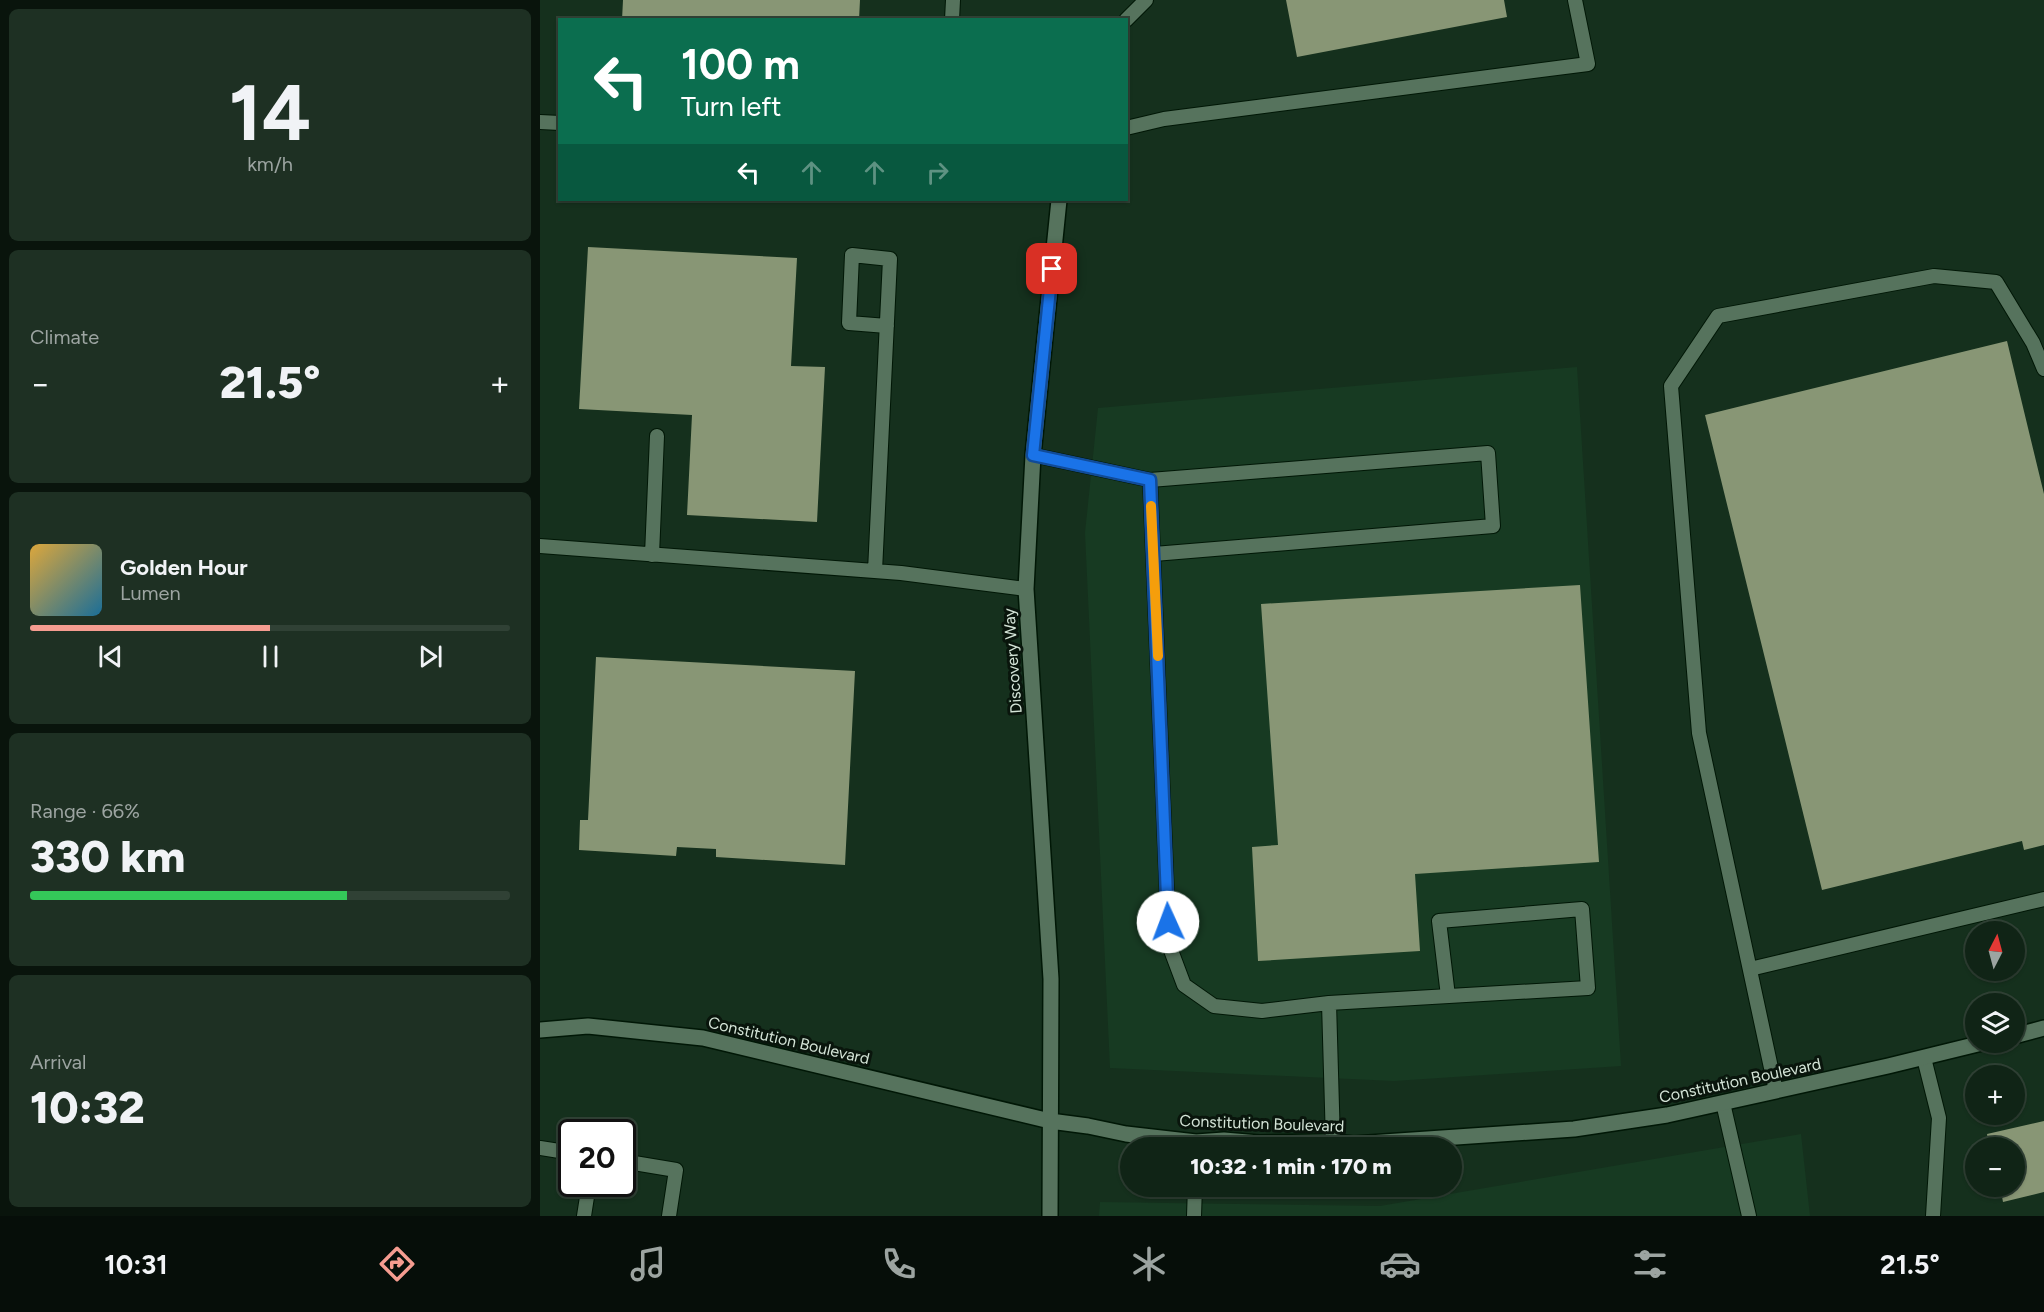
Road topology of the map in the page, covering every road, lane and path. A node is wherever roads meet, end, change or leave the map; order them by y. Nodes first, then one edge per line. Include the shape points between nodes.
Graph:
1 (953, 0) edge
2 (1146, 0) edge
3 (1575, 0) edge
4 (952, 18) edge
5 (1128, 19) edge
6 (540, 122) edge
7 (558, 123) edge
8 (1128, 128) edge
9 (1059, 201) edge
10 (887, 326) junction
11 (2044, 369) edge
12 (657, 436) dead end
13 (1033, 455) junction
14 (1150, 480) junction
15 (540, 546) edge
16 (1154, 554) junction
17 (652, 555) junction
18 (874, 571) junction
19 (1026, 589) junction
20 (2044, 899) edge
21 (1750, 969) junction
22 (1448, 996) junction
23 (1329, 1003) junction
24 (2044, 1028) edge
25 (540, 1030) edge
26 (2025, 1033) edge
27 (1965, 1047) edge
28 (1923, 1058) junction
29 (1776, 1092) junction
30 (1723, 1103) junction
31 (1050, 1122) junction
32 (1147, 1137) edge
33 (1333, 1137) edge
34 (1457, 1137) edge
35 (540, 1148) edge
36 (558, 1151) edge
37 (636, 1163) edge
38 (587, 1197) edge
39 (1195, 1197) edge
40 (584, 1216) edge
41 (669, 1216) edge
42 (1050, 1216) edge
43 (1194, 1216) edge
44 (1749, 1216) edge
45 (1933, 1216) edge

1 - 4 lane
2 - 5 lane
3 - 8 lane via 1588,64 1164,119
6 - 7 lane
9 - 13 street, Discovery Way
10 - 10 lane via 890,259 852,255 849,323
10 - 18 lane
11 - 21 lane via 1996,282 1934,276 1718,316 1671,386 1699,733
12 - 17 lane
13 - 14 lane
13 - 19 street, Discovery Way
14 - 16 lane
14 - 16 lane via 1488,453 1493,526
15 - 17 lane
16 - 23 lane via 1170,945 1184,985 1214,1006 1262,1011
17 - 18 lane
18 - 19 lane
19 - 31 street, Discovery Way via 1052,979
20 - 21 lane
21 - 29 lane
22 - 22 lane via 1588,988 1582,909 1439,921
22 - 23 lane
23 - 33 lane
24 - 26 street
25 - 31 street, Constitution Boulevard via 588,1026 703,1038
27 - 28 street, Constitution Boulevard
28 - 29 street, Constitution Boulevard
28 - 45 lane via 1939,1118
29 - 30 street, Constitution Boulevard
30 - 34 street, Constitution Boulevard via 1574,1129
30 - 44 lane
31 - 32 street, Constitution Boulevard
31 - 42 street, Discovery Way
35 - 36 lane
37 - 41 lane via 676,1170
38 - 40 lane
39 - 43 lane

